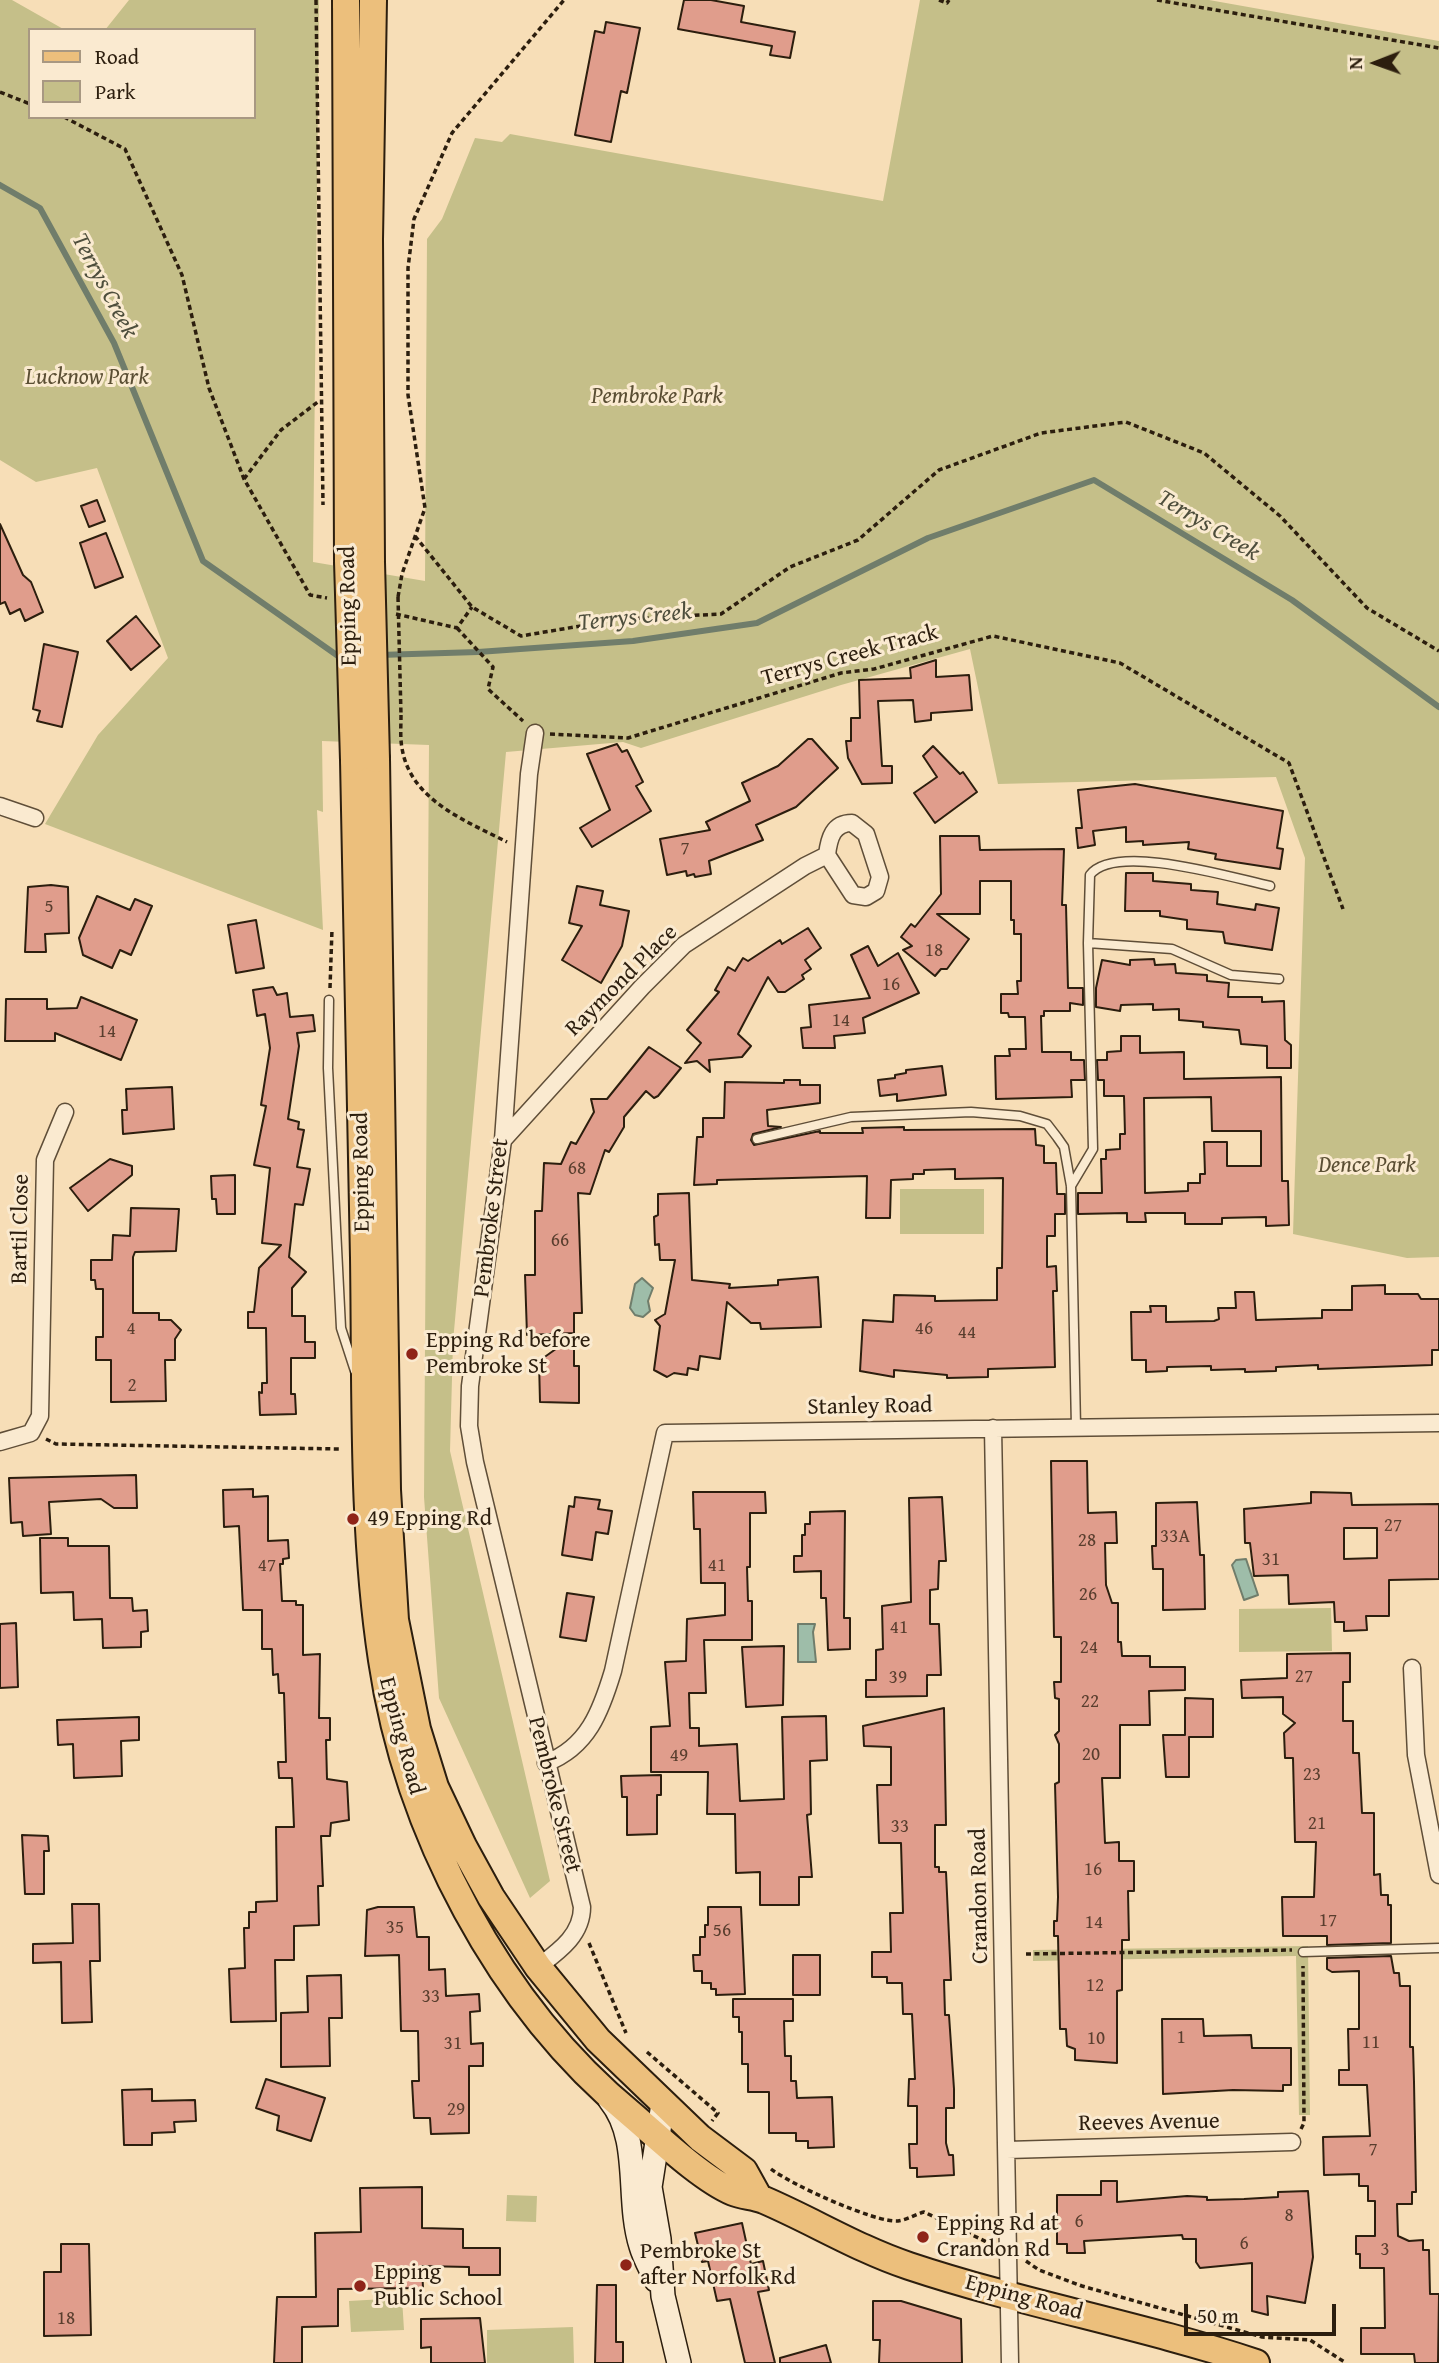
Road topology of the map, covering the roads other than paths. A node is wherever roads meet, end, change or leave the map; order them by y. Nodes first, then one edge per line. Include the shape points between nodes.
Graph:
1 (346, 0) edge
2 (373, 0) edge
3 (359, 561) junction
4 (536, 733) road end
5 (365, 760) junction
6 (0, 806) edge
7 (35, 818) dead end
8 (827, 855) dead end
9 (1270, 886) dead end
10 (1088, 943) junction
11 (1279, 979) dead end
12 (329, 1000) dead end
13 (65, 1112) dead end
14 (757, 1139) dead end
15 (503, 1140) junction
16 (1071, 1186) junction
17 (367, 1407) junction
18 (1439, 1423) edge
19 (1076, 1427) junction
20 (993, 1428) junction
21 (0, 1442) edge
22 (1412, 1668) dead end
23 (546, 1763) junction
24 (1439, 1875) edge
25 (1439, 1948) edge
26 (1303, 1952) road end
27 (538, 1967) junction
28 (604, 2092) junction
29 (663, 2104) junction
30 (659, 2137) junction
31 (1293, 2143) road end
32 (1007, 2150) junction
33 (760, 2198) junction
34 (1009, 2295) junction
35 (663, 2296) junction
36 (679, 2363) edge
37 (1010, 2363) edge
38 (1256, 2363) edge

1 - 3 main road, Epping Road via 347,380
2 - 3 main road, Epping Road
3 - 5 main road, Epping Road, bridge
4 - 15 street, Pembroke Street via 529,774
5 - 17 main road, Epping Road
5 - 27 main road, Epping Road via 395,1620 408,1694 435,1787 491,1897
6 - 7 street
8 - 15 street, Raymond Place via 684,945
9 - 10 lane via 1150,861 1108,863 1090,876
10 - 11 lane via 1172,949 1231,975
10 - 16 lane via 1093,1149
12 - 17 lane via 341,1328
13 - 21 street, Bartil Close via 45,1160 40,1416 32,1433
14 - 16 lane via 850,1117 971,1112 1020,1116 1047,1125 1057,1137 1064,1147
15 - 23 street, Pembroke Street via 470,1386 469,1426
16 - 19 lane
17 - 28 main road, Epping Road via 373,1589 382,1664 419,1802 469,1913 499,1962 562,2048
18 - 19 street, Stanley Road
19 - 20 street, Stanley Road
20 - 23 street, Stanley Road via 665,1433 603,1703 575,1748
20 - 32 street, Crandon Road
22 - 24 street via 1416,1755
23 - 27 street, Pembroke Street via 582,1907 574,1934
25 - 26 lane
27 - 29 main road, Epping Road via 598,2040
28 - 30 main road, Epping Road
28 - 35 street via 621,2113 640,2245
29 - 30 street
29 - 33 main road, Epping Road via 744,2171
30 - 33 main road, Epping Road via 732,2191
30 - 35 street via 650,2187
31 - 32 street, Reeves Avenue
32 - 34 street, Crandon Road
33 - 34 main road, Epping Road via 905,2264
34 - 37 street, Crandon Road
34 - 38 main road, Epping Road
35 - 36 street

